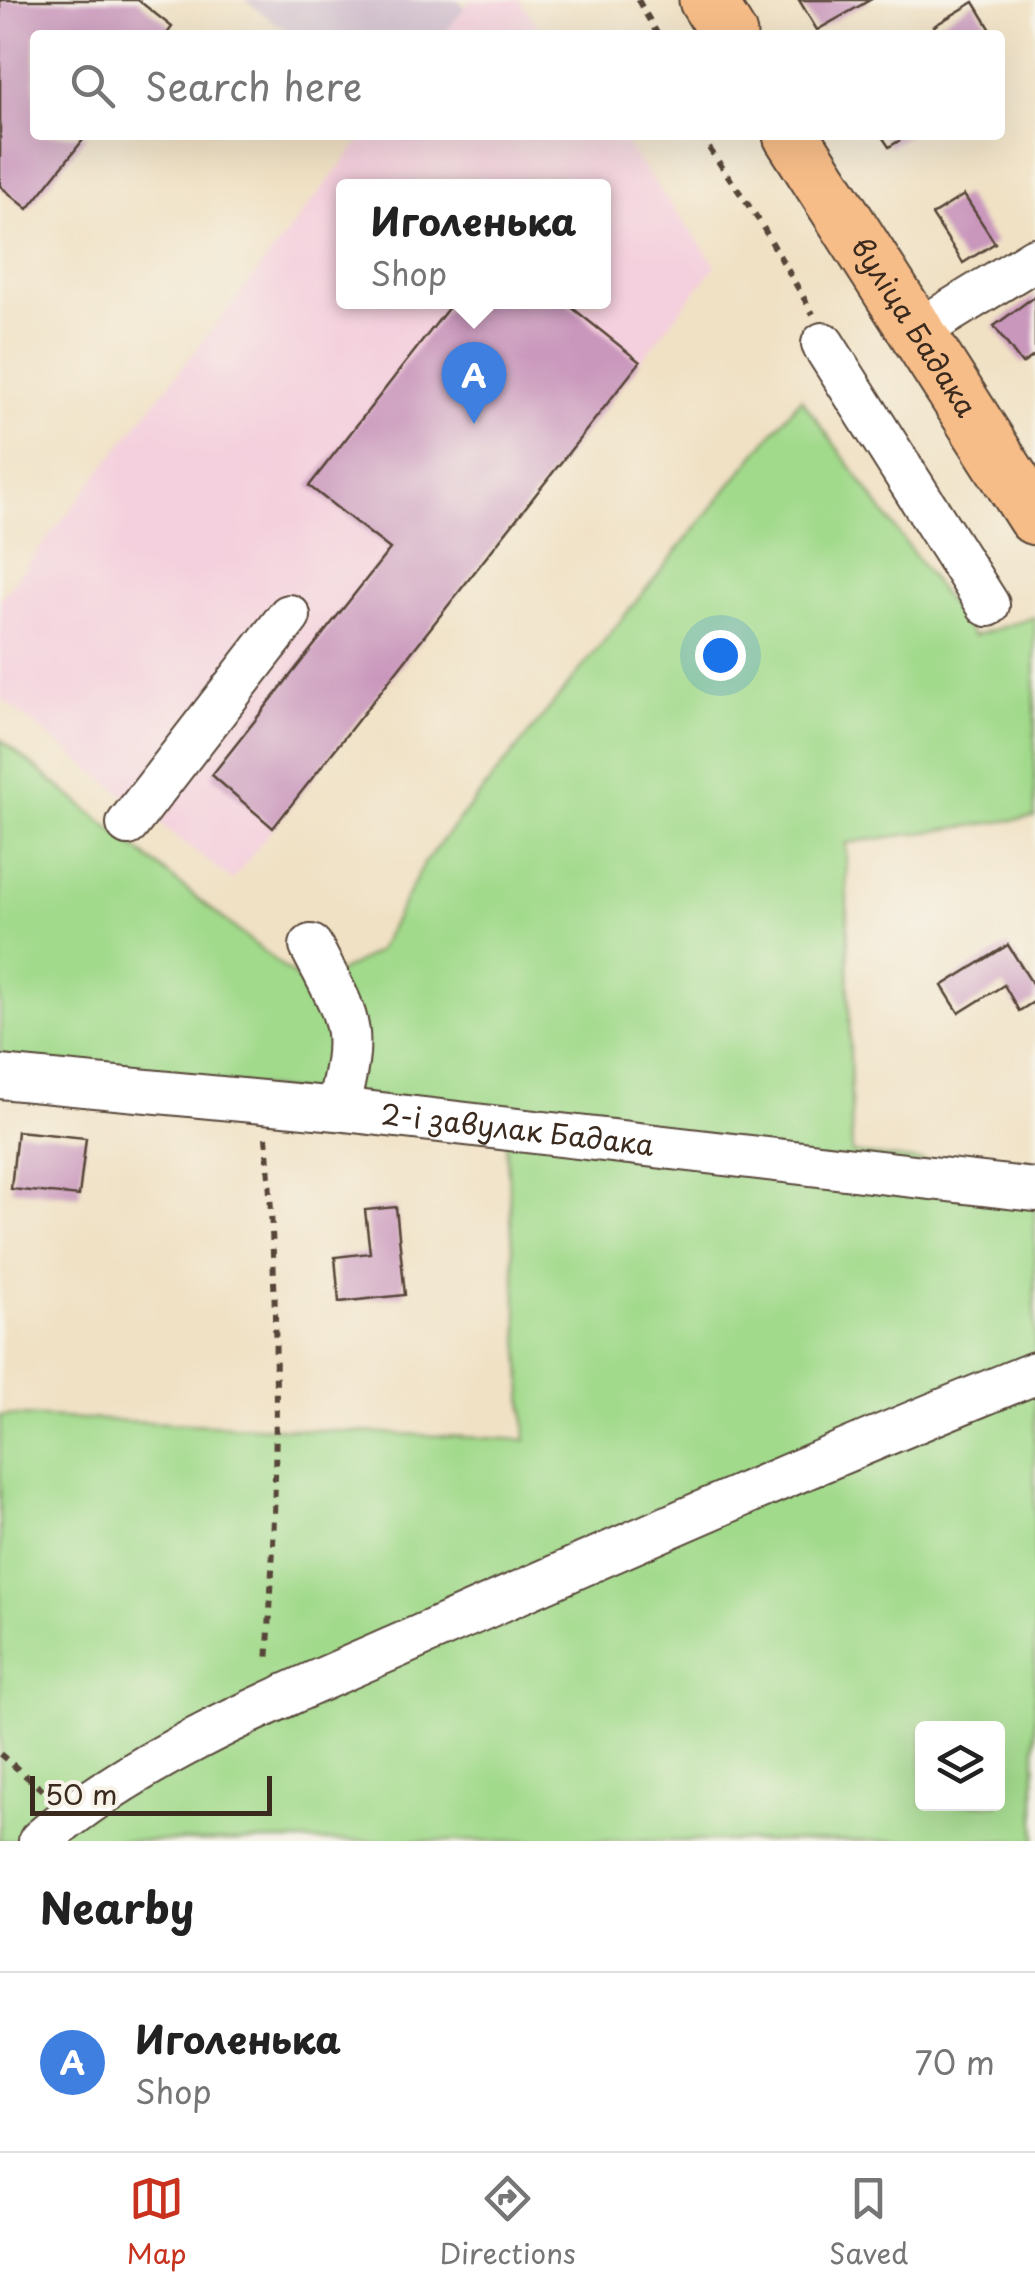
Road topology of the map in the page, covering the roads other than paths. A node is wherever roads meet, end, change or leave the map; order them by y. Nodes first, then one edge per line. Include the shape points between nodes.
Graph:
1 (707, 0) edge
2 (726, 30) edge
3 (794, 140) edge
4 (1035, 259) edge
5 (916, 332) junction
6 (823, 344) road end
7 (1035, 517) edge
8 (988, 605) dead end
9 (288, 616) dead end
10 (128, 824) dead end
11 (311, 946) dead end
12 (0, 1077) edge
13 (337, 1109) junction
14 (1035, 1190) edge
15 (1035, 1373) edge
16 (56, 1828) edge

1 - 2 main road
3 - 5 main road, вуліца Бадака
4 - 5 street
5 - 7 main road, вуліца Бадака
6 - 8 street
9 - 10 street
11 - 13 street via 348,1019 352,1052
12 - 13 street, 2-і завулак Бадака
13 - 14 street, 2-і завулак Бадака
15 - 16 street via 831,1455 265,1706

